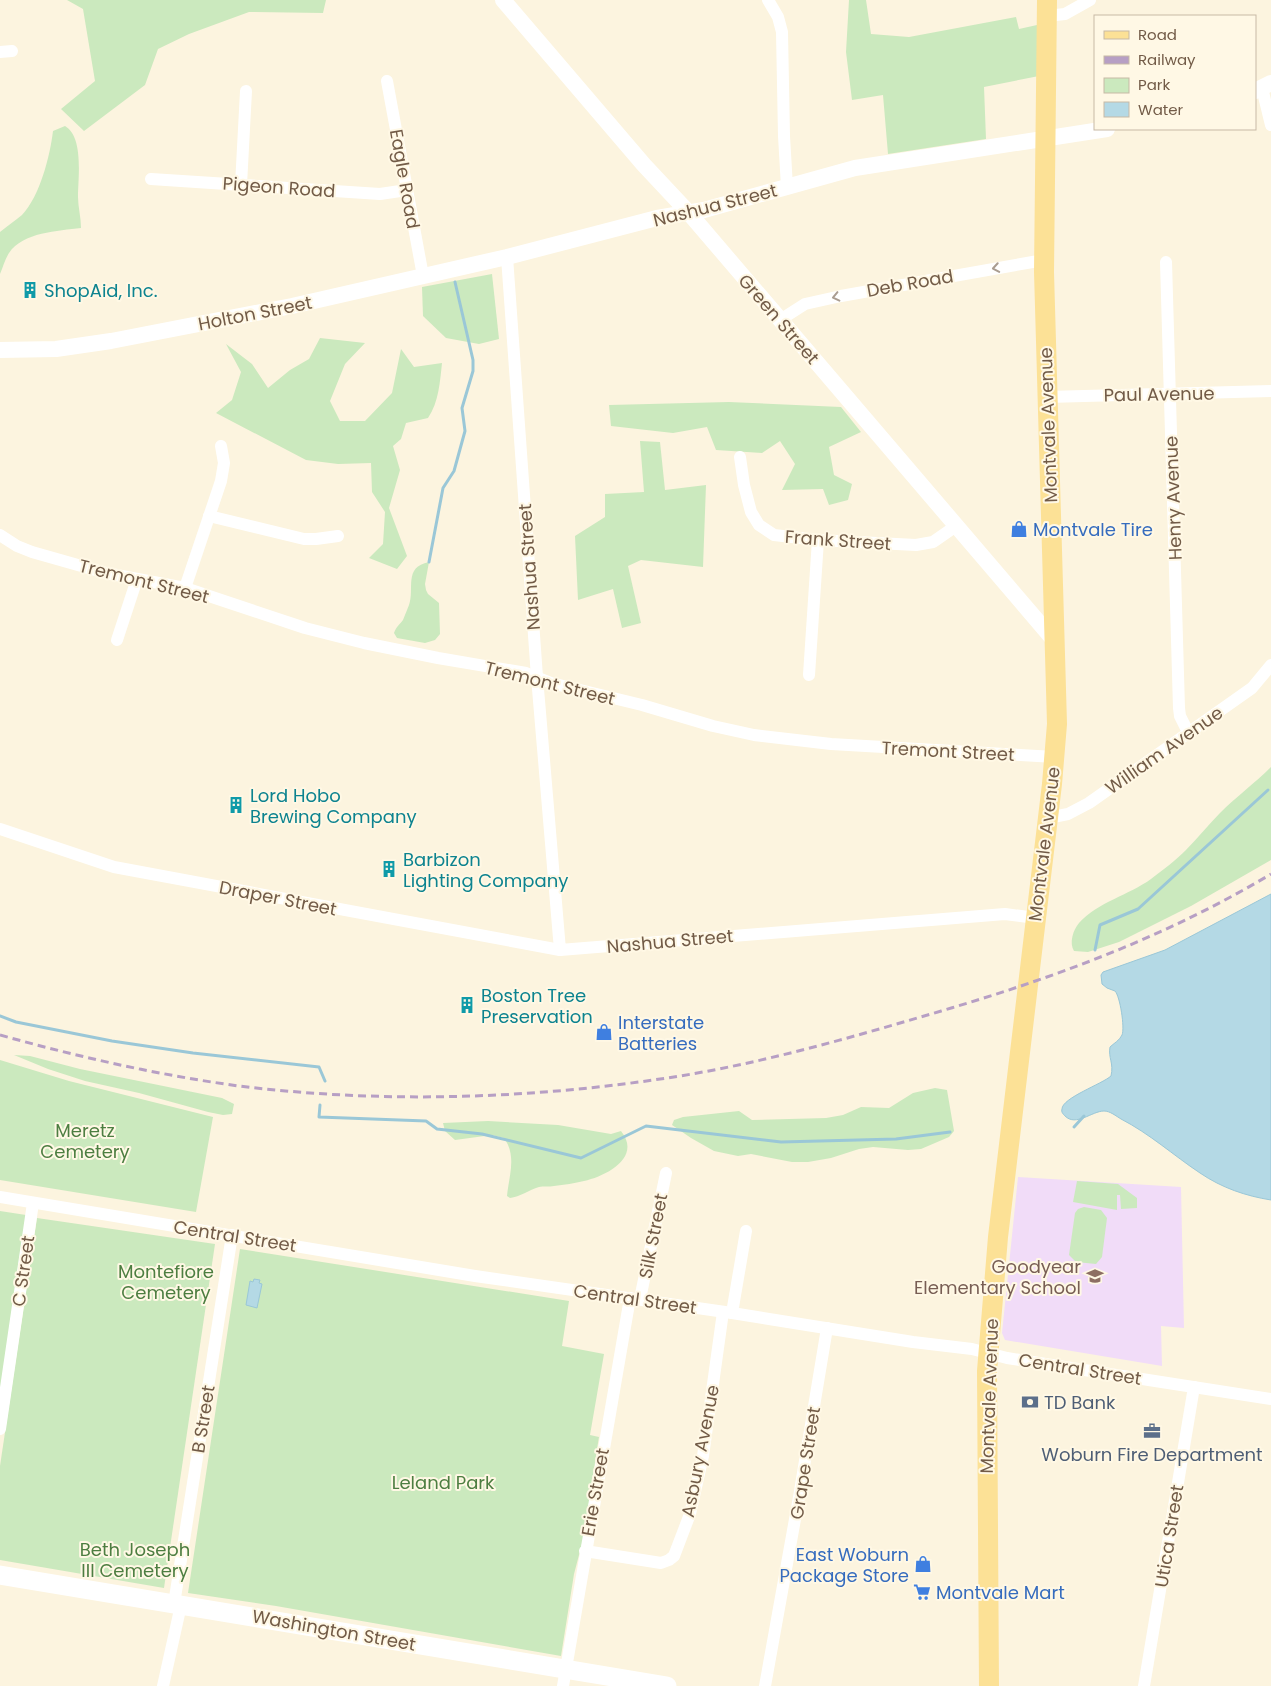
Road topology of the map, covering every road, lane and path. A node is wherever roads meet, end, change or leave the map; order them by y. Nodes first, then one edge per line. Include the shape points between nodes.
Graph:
1 (503, 0) edge
2 (768, 0) edge
3 (1090, 0) edge
4 (1047, 8) edge
5 (387, 81) dead end
6 (1262, 87) edge
7 (246, 91) dead end
8 (1271, 125) edge
9 (1100, 130) edge
10 (1045, 138) junction
11 (151, 179) dead end
12 (240, 185) junction
13 (787, 187) junction
14 (407, 190) junction
15 (689, 213) junction
16 (507, 256) junction
17 (1044, 260) junction
18 (1166, 262) dead end
19 (423, 276) junction
20 (780, 320) junction
21 (0, 350) edge
22 (1271, 392) edge
23 (1170, 394) junction
24 (1047, 397) junction
25 (221, 446) dead end
26 (740, 457) dead end
27 (210, 516) junction
28 (956, 526) junction
29 (0, 535) edge
30 (338, 536) dead end
31 (818, 540) junction
32 (137, 579) junction
33 (185, 588) junction
34 (1053, 639) junction
35 (117, 640) dead end
36 (1271, 665) edge
37 (809, 675) dead end
38 (537, 677) junction
39 (1188, 732) junction
40 (1055, 757) junction
41 (1048, 818) junction
42 (0, 829) edge
43 (1036, 918) junction
44 (560, 950) junction
45 (666, 1173) dead end
46 (0, 1197) edge
47 (33, 1203) junction
48 (746, 1231) dead end
49 (232, 1235) junction
50 (635, 1299) junction
51 (728, 1312) junction
52 (827, 1328) junction
53 (989, 1353) junction
54 (1194, 1387) junction
55 (1270, 1395) edge
56 (0, 1429) edge
57 (585, 1551) junction
58 (0, 1574) edge
59 (178, 1605) junction
60 (564, 1678) edge
61 (163, 1686) edge
62 (667, 1686) edge
63 (765, 1686) edge
64 (989, 1686) edge
65 (1144, 1686) edge

1 - 15 street, Green Street
2 - 13 street via 782,32
3 - 4 street via 1065,14
4 - 10 main road, Montvale Avenue
5 - 14 street, Eagle Road
6 - 8 street
7 - 12 street
9 - 10 street, Nashua Street
10 - 13 street, Nashua Street via 874,164
10 - 17 main road, Montvale Avenue
11 - 12 street, Pigeon Road
12 - 14 street, Pigeon Road via 380,194
13 - 15 street, Nashua Street
14 - 19 street, Eagle Road
15 - 16 street, Nashua Street
15 - 20 street, Green Street
16 - 19 street, Holton Street
16 - 38 street, Nashua Street
17 -> 20 street, Deb Road via 841,296 803,305
17 - 24 main road, Montvale Avenue
18 - 23 street, Henry Avenue
19 - 21 street, Holton Street via 292,306 111,341 56,349
20 - 28 street, Green Street
22 - 23 street, Paul Avenue
23 - 24 street, Paul Avenue
23 - 39 street, Henry Avenue via 1179,711
24 - 34 main road, Montvale Avenue
25 - 27 street via 223,475
26 - 31 street, Frank Street via 746,496 759,525 778,536
27 - 30 street via 304,539
27 - 33 street
28 - 31 street, Frank Street via 923,545
28 - 34 street, Green Street
29 - 32 street, Tremont Street via 32,552
31 - 37 street
32 - 33 street, Tremont Street
32 - 35 street
33 - 38 street, Tremont Street via 290,624
34 - 40 main road, Montvale Avenue via 1057,710
36 - 39 street, William Avenue via 1252,688
38 - 40 street, Tremont Street via 713,726 763,736 831,744
38 - 44 street, Nashua Street
39 - 41 street, William Avenue via 1079,809
40 - 41 main road, Montvale Avenue
41 - 43 main road, Montvale Avenue
42 - 44 street, Draper Street via 114,867
43 - 44 street, Nashua Street via 1005,914
43 - 53 main road, Montvale Avenue via 998,1237
45 - 50 street, Silk Street
46 - 47 street, Central Street
47 - 49 street, Central Street
47 - 56 street, C Street
48 - 51 street, Asbury Avenue
49 - 50 street, Central Street
49 - 59 street, B Street
50 - 51 street, Central Street
50 - 57 street, Erie Street
51 - 52 street, Central Street
51 - 57 street, Asbury Avenue via 703,1456 690,1514 674,1556 661,1563
52 - 53 street, Central Street
52 - 63 street, Grape Street
53 - 54 street, Central Street
53 - 64 main road, Montvale Avenue via 986,1420
54 - 55 street, Central Street
54 - 65 street, Utica Street
57 - 60 street, Erie Street
58 - 59 main road, Washington Street
59 - 60 main road, Washington Street
59 - 61 street, B Street
60 - 62 main road, Washington Street

